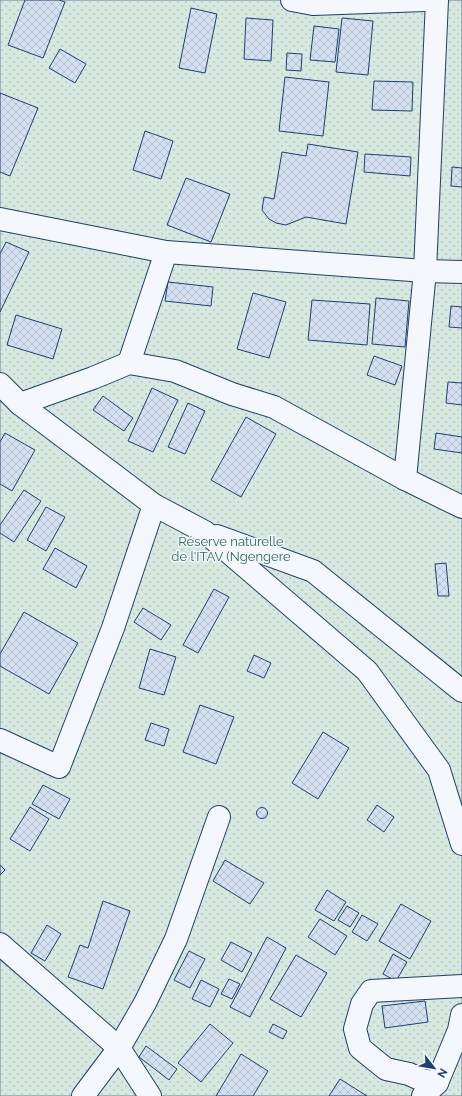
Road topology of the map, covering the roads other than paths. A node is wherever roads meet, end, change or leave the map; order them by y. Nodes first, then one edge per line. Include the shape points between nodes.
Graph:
1 (292, 0) edge
2 (425, 0) edge
3 (437, 0) edge
4 (0, 219) edge
5 (166, 252) junction
6 (425, 271) junction
7 (462, 272) edge
8 (129, 363) junction
9 (0, 384) edge
10 (20, 404) junction
11 (405, 479) junction
12 (154, 505) junction
13 (462, 507) edge
14 (205, 532) junction
15 (462, 691) edge
16 (0, 740) edge
17 (219, 817) dead end
18 (462, 844) edge
19 (0, 944) edge
20 (462, 986) edge
21 (462, 1015) edge
22 (119, 1048) junction
23 (430, 1089) edge
24 (83, 1096) edge
25 (150, 1096) edge

1 - 2 street via 313,4
3 - 6 street
4 - 5 street
5 - 6 street
5 - 8 street
6 - 7 street
6 - 11 street
8 - 10 street
8 - 11 street via 175,370 232,394 274,407
9 - 10 street
10 - 12 street
11 - 13 street
12 - 14 street
12 - 16 street via 113,628 59,767
14 - 15 street via 313,571
14 - 18 street via 367,671 439,770
17 - 22 street via 176,939 146,1003
19 - 22 street
20 - 23 street via 371,990 362,1004 355,1029 360,1048 386,1069 409,1074 422,1080
21 - 23 street via 459,1030
22 - 24 street
22 - 25 street

